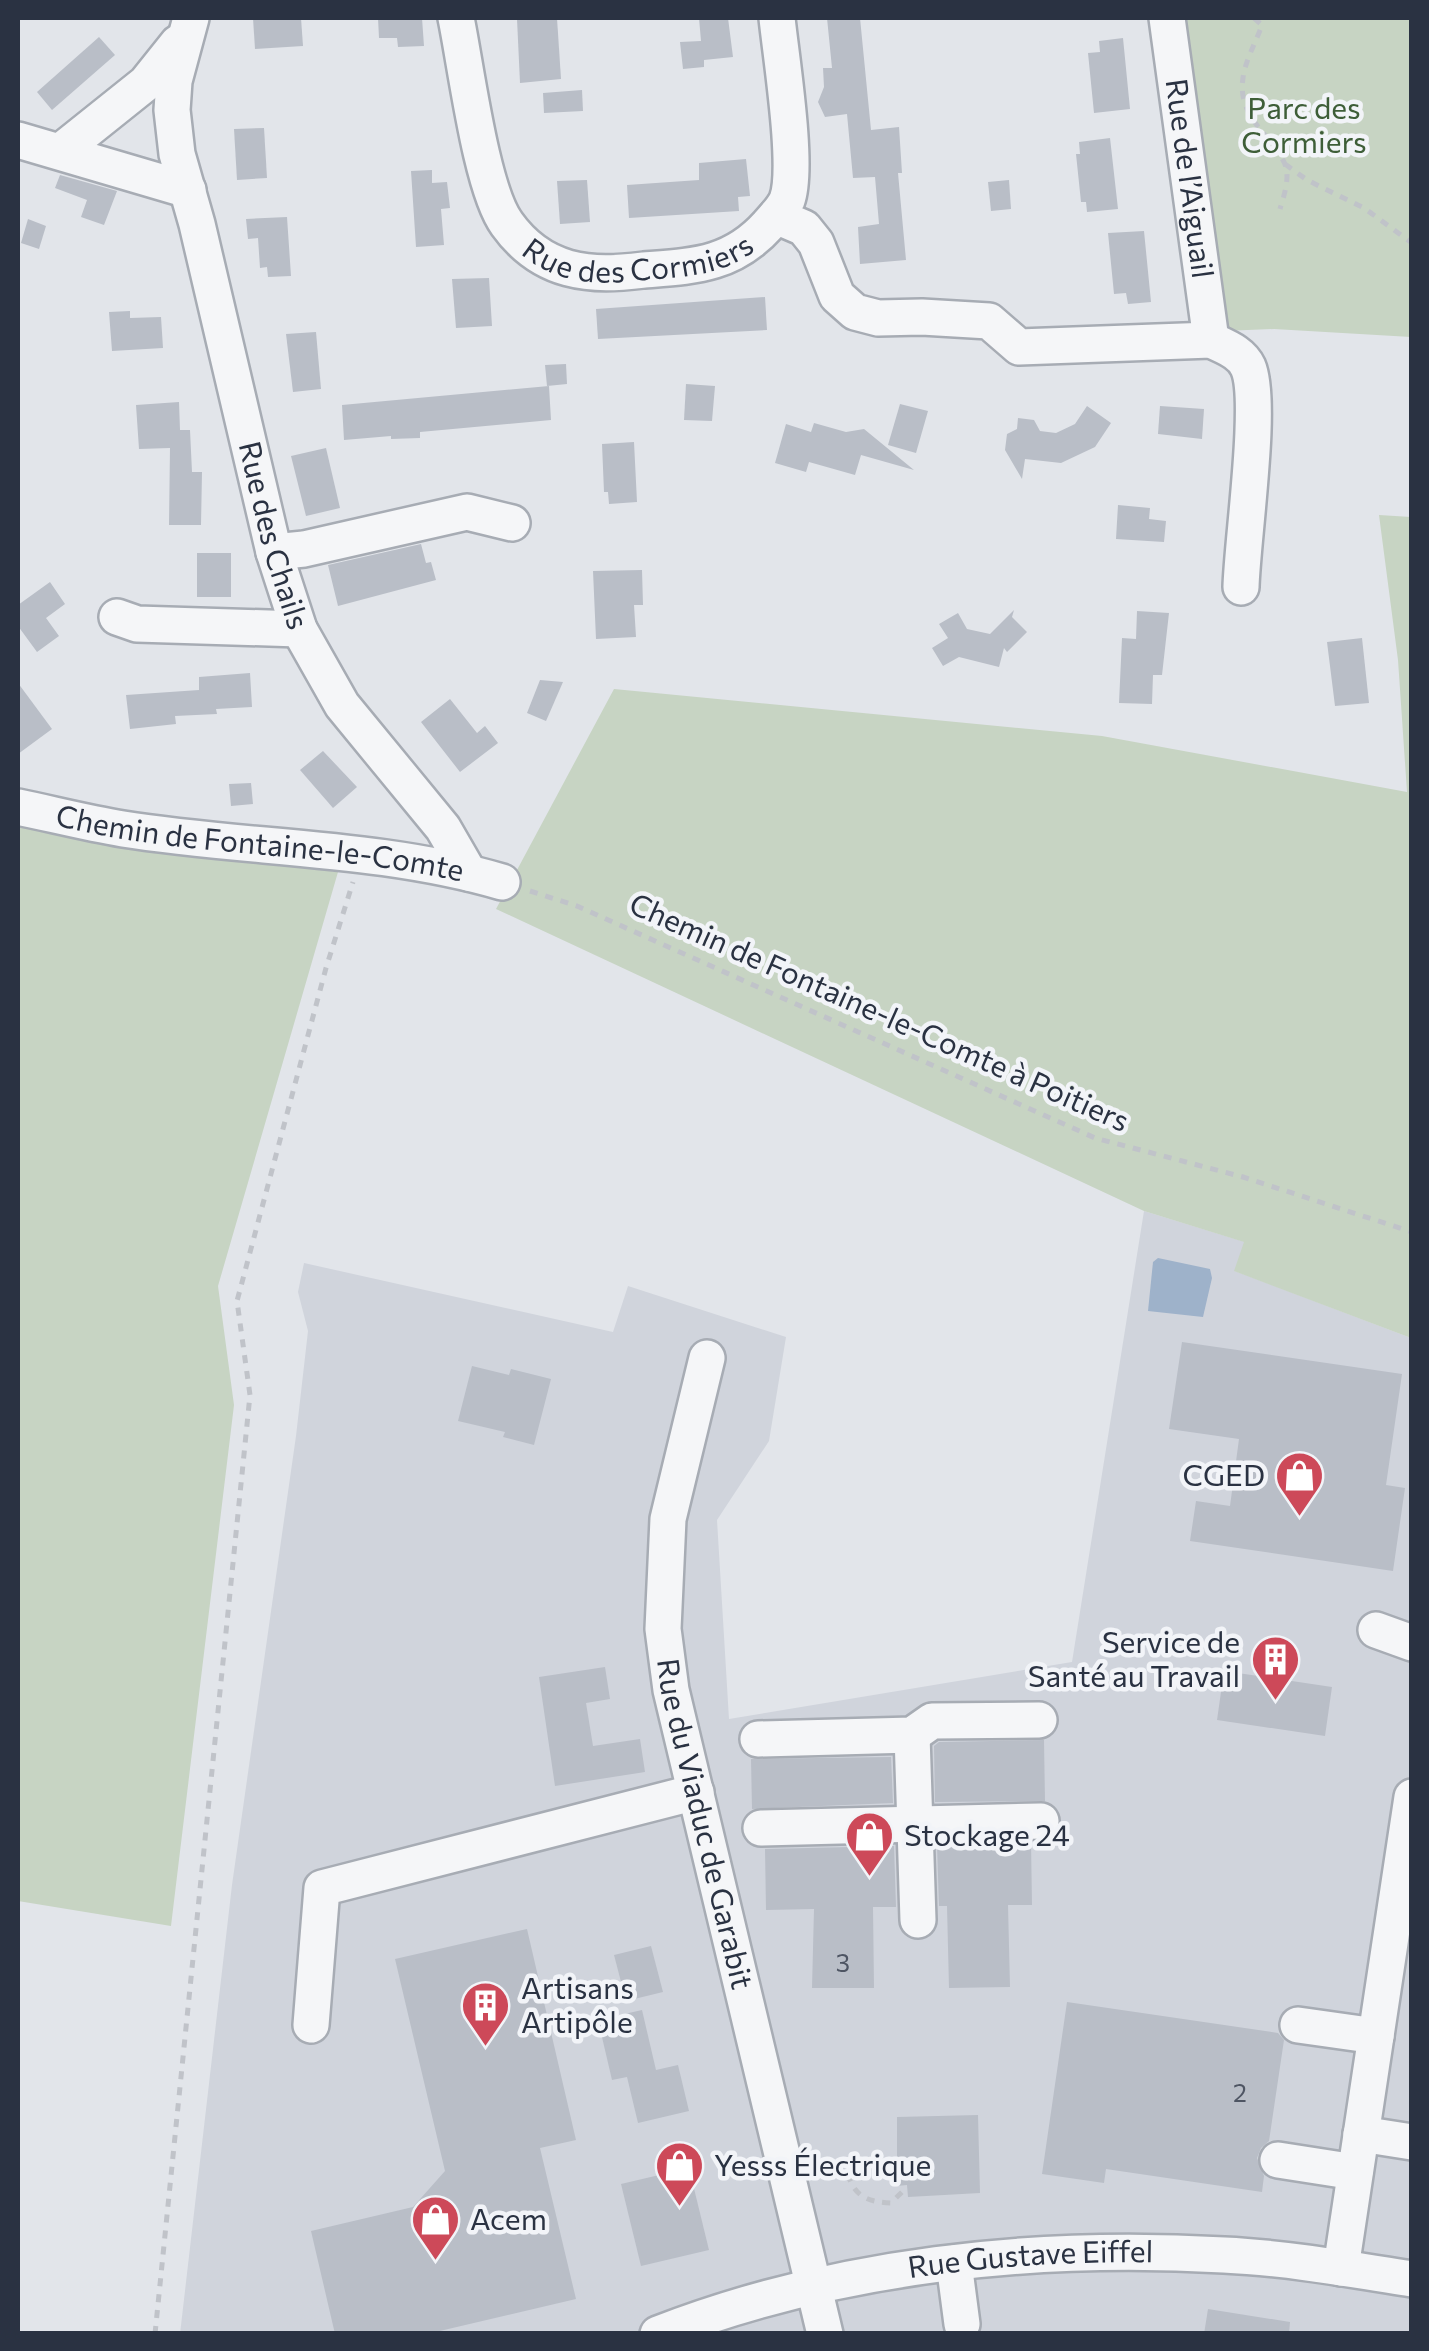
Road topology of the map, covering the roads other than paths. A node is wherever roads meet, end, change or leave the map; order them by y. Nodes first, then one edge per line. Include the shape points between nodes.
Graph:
1 (456, 18) edge
2 (777, 18) edge
3 (1167, 18) edge
4 (188, 26) edge
5 (18, 140) edge
6 (61, 151) junction
7 (188, 190) junction
8 (776, 216) junction
9 (1212, 340) junction
10 (512, 523) dead end
11 (274, 552) junction
12 (1240, 588) dead end
13 (117, 617) dead end
14 (300, 629) junction
15 (18, 807) edge
16 (485, 878) joint
17 (708, 1358) dead end
18 (1039, 1720) dead end
19 (912, 1735) junction
20 (758, 1739) dead end
21 (696, 1792) junction
22 (1412, 1797) edge
23 (1041, 1821) dead end
24 (914, 1824) junction
25 (760, 1828) dead end
26 (918, 1920) dead end
27 (1298, 2025) dead end
28 (311, 2026) dead end
29 (1376, 2036) junction
30 (1361, 2134) junction
31 (1412, 2142) edge
32 (1278, 2160) dead end
33 (1356, 2172) junction
34 (954, 2263) junction
35 (1341, 2268) junction
36 (1412, 2279) edge
37 (814, 2286) junction
38 (962, 2324) dead end
39 (658, 2334) edge
40 (825, 2334) edge

1 - 8 street, Rue des Cormiers via 490,189 505,222 532,252 566,268 602,274 700,265 750,244
2 - 8 street, Rue des Cormiers via 791,159 787,200
3 - 9 street, Rue de l’Aiguail
4 - 6 street via 146,82
4 - 7 street, Rue des Chails via 172,110
5 - 6 street
6 - 7 street
7 - 11 street, Rue des Chails
8 - 9 street via 804,228 837,296 855,312 989,321 1018,347
9 - 12 street via 1238,353 1252,388
10 - 11 street via 467,512
11 - 14 street, Rue des Chails
13 - 14 street via 137,624
14 - 16 street, Rue des Chails via 342,705
15 - 16 street, Chemin de Fontaine-le-Comte via 122,829 362,856
17 - 21 street, Rue du Viaduc de Garabit via 678,1470 664,1569 671,1690
18 - 19 street via 932,1721
19 - 20 street
19 - 24 street
21 - 28 street via 322,1888
21 - 37 street, Rue du Viaduc de Garabit
22 - 29 street
23 - 24 street
24 - 25 street
24 - 26 street
27 - 29 street
29 - 30 street
30 - 31 street
30 - 33 street
32 - 33 street
33 - 35 street
34 - 35 street, Rue Gustave Eiffel via 1163,2252
34 - 37 street, Rue Gustave Eiffel
34 - 38 street
35 - 36 street, Rue Gustave Eiffel
37 - 39 street, Rue Gustave Eiffel
37 - 40 street, Rue du Viaduc de Garabit

